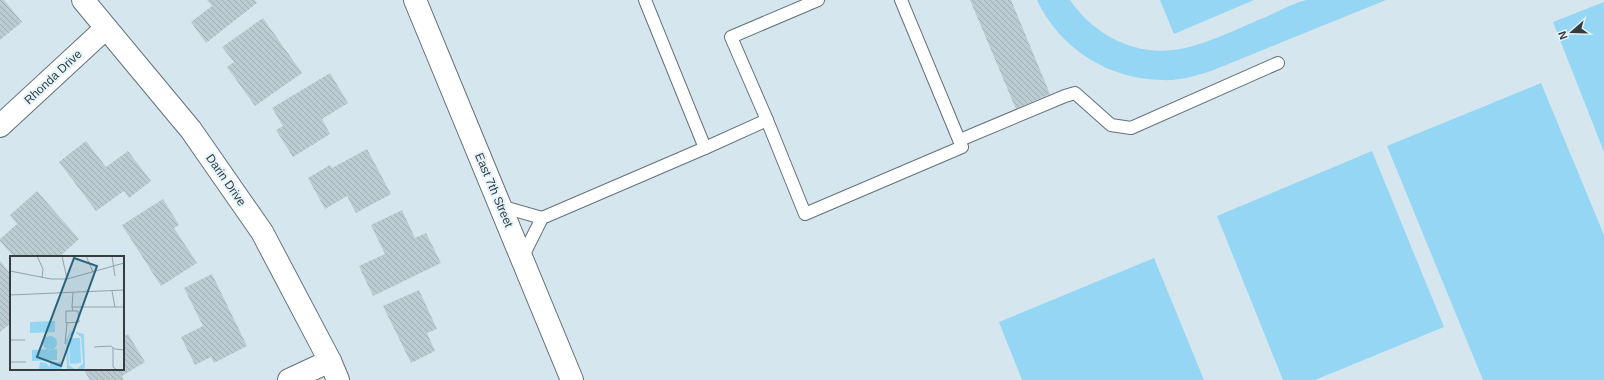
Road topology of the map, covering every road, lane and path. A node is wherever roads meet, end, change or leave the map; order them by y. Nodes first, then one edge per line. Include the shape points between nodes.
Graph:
1 (83, 0) edge
2 (415, 0) edge
3 (645, 0) edge
4 (818, 0) edge
5 (901, 0) edge
6 (106, 28) junction
7 (1278, 63) dead end
8 (767, 120) junction
9 (0, 126) edge
10 (960, 140) junction
11 (705, 148) junction
12 (500, 206) junction
13 (542, 218) junction
14 (522, 258) junction
15 (334, 370) edge
16 (289, 380) edge
17 (572, 380) edge

1 - 6 street, Darin Drive
2 - 12 street, East 7th Street
3 - 11 lane
4 - 8 lane via 731,37
5 - 10 lane
6 - 9 street, Rhonda Drive
6 - 15 street, Darin Drive via 191,130 262,232
7 - 10 lane via 1131,128 1111,125 1075,93
8 - 10 lane via 805,214 962,147
8 - 11 lane
11 - 13 lane
12 - 13 lane
12 - 14 street, East 7th Street
13 - 14 lane
14 - 17 street, East 7th Street
15 - 16 street

